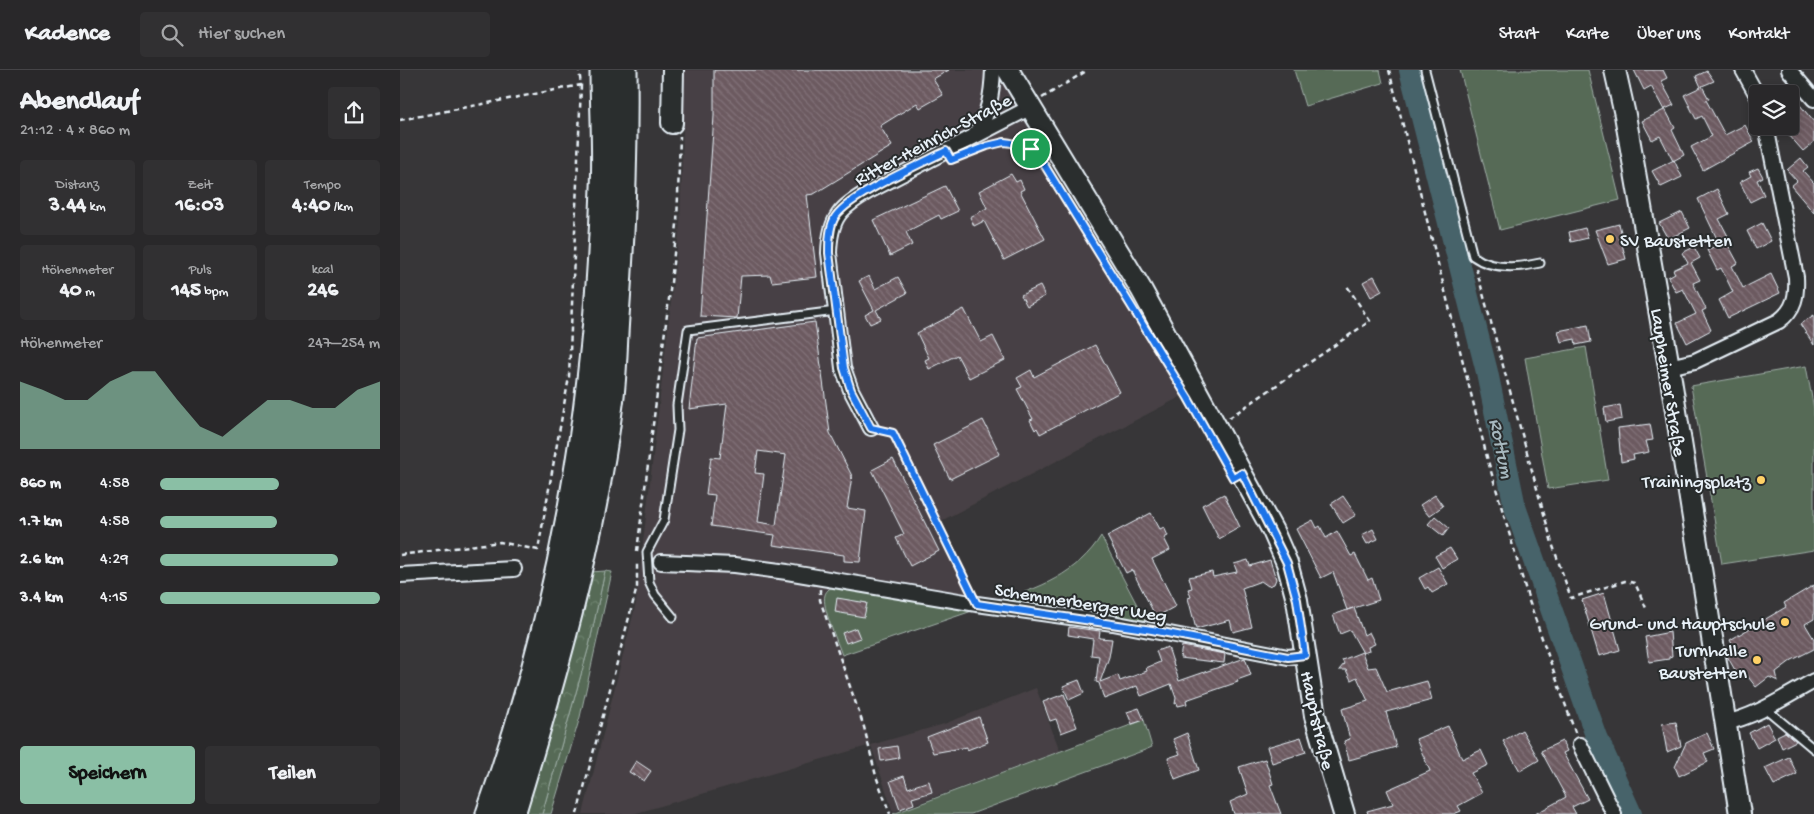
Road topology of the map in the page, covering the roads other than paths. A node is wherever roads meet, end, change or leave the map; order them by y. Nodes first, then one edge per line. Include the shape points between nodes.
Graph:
1 (603, 70) edge
2 (624, 70) edge
3 (673, 70) edge
4 (993, 70) edge
5 (1008, 70) edge
6 (1425, 70) edge
7 (1615, 70) edge
8 (1743, 70) edge
9 (1789, 70) edge
10 (1751, 85) edge
11 (1814, 99) edge
12 (1031, 106) junction
13 (676, 127) road end
14 (1768, 135) edge
15 (976, 143) junction
16 (1540, 263) dead end
17 (836, 311) junction
18 (1669, 367) junction
19 (871, 428) road end
20 (661, 562) dead end
21 (514, 570) dead end
22 (400, 575) edge
23 (673, 617) dead end
24 (1305, 655) junction
25 (1814, 681) edge
26 (1765, 708) junction
27 (1724, 723) junction
28 (1580, 745) road end
29 (1814, 749) edge
30 (489, 814) edge
31 (512, 814) edge
32 (1344, 814) edge
33 (1614, 814) edge
34 (1740, 814) edge

1 - 30 highway via 604,186 599,300 575,490 535,668 515,740
2 - 31 highway via 623,197 610,403 571,610
3 - 13 main road
4 - 15 street via 986,120
5 - 12 main road, Hauptstraße
6 - 16 lane via 1473,256 1481,262 1515,268
7 - 18 main road, Laupheimer Straße
8 - 10 street
9 - 11 street
12 - 15 street, Ritter-Heinrich-Straße
12 - 24 main road, Hauptstraße via 1140,289 1273,531 1287,563 1297,600
14 - 18 street via 1796,277 1797,293 1793,305 1779,321 1695,361
15 - 17 street, Ritter-Heinrich-Straße via 848,204 834,218 829,253
17 - 19 street, Ritter-Heinrich-Straße via 844,368 851,390
17 - 23 lane via 688,330 677,405 678,430 664,520 647,552 649,582
18 - 27 main road, Laupheimer Straße
20 - 24 street, Schemmerberger Weg via 735,565 787,572 1157,631 1288,657
21 - 22 street
24 - 32 main road, Hauptstraße via 1315,716
25 - 26 street
26 - 27 street
26 - 29 lane
27 - 34 main road, Laupheimer Straße
28 - 33 street

